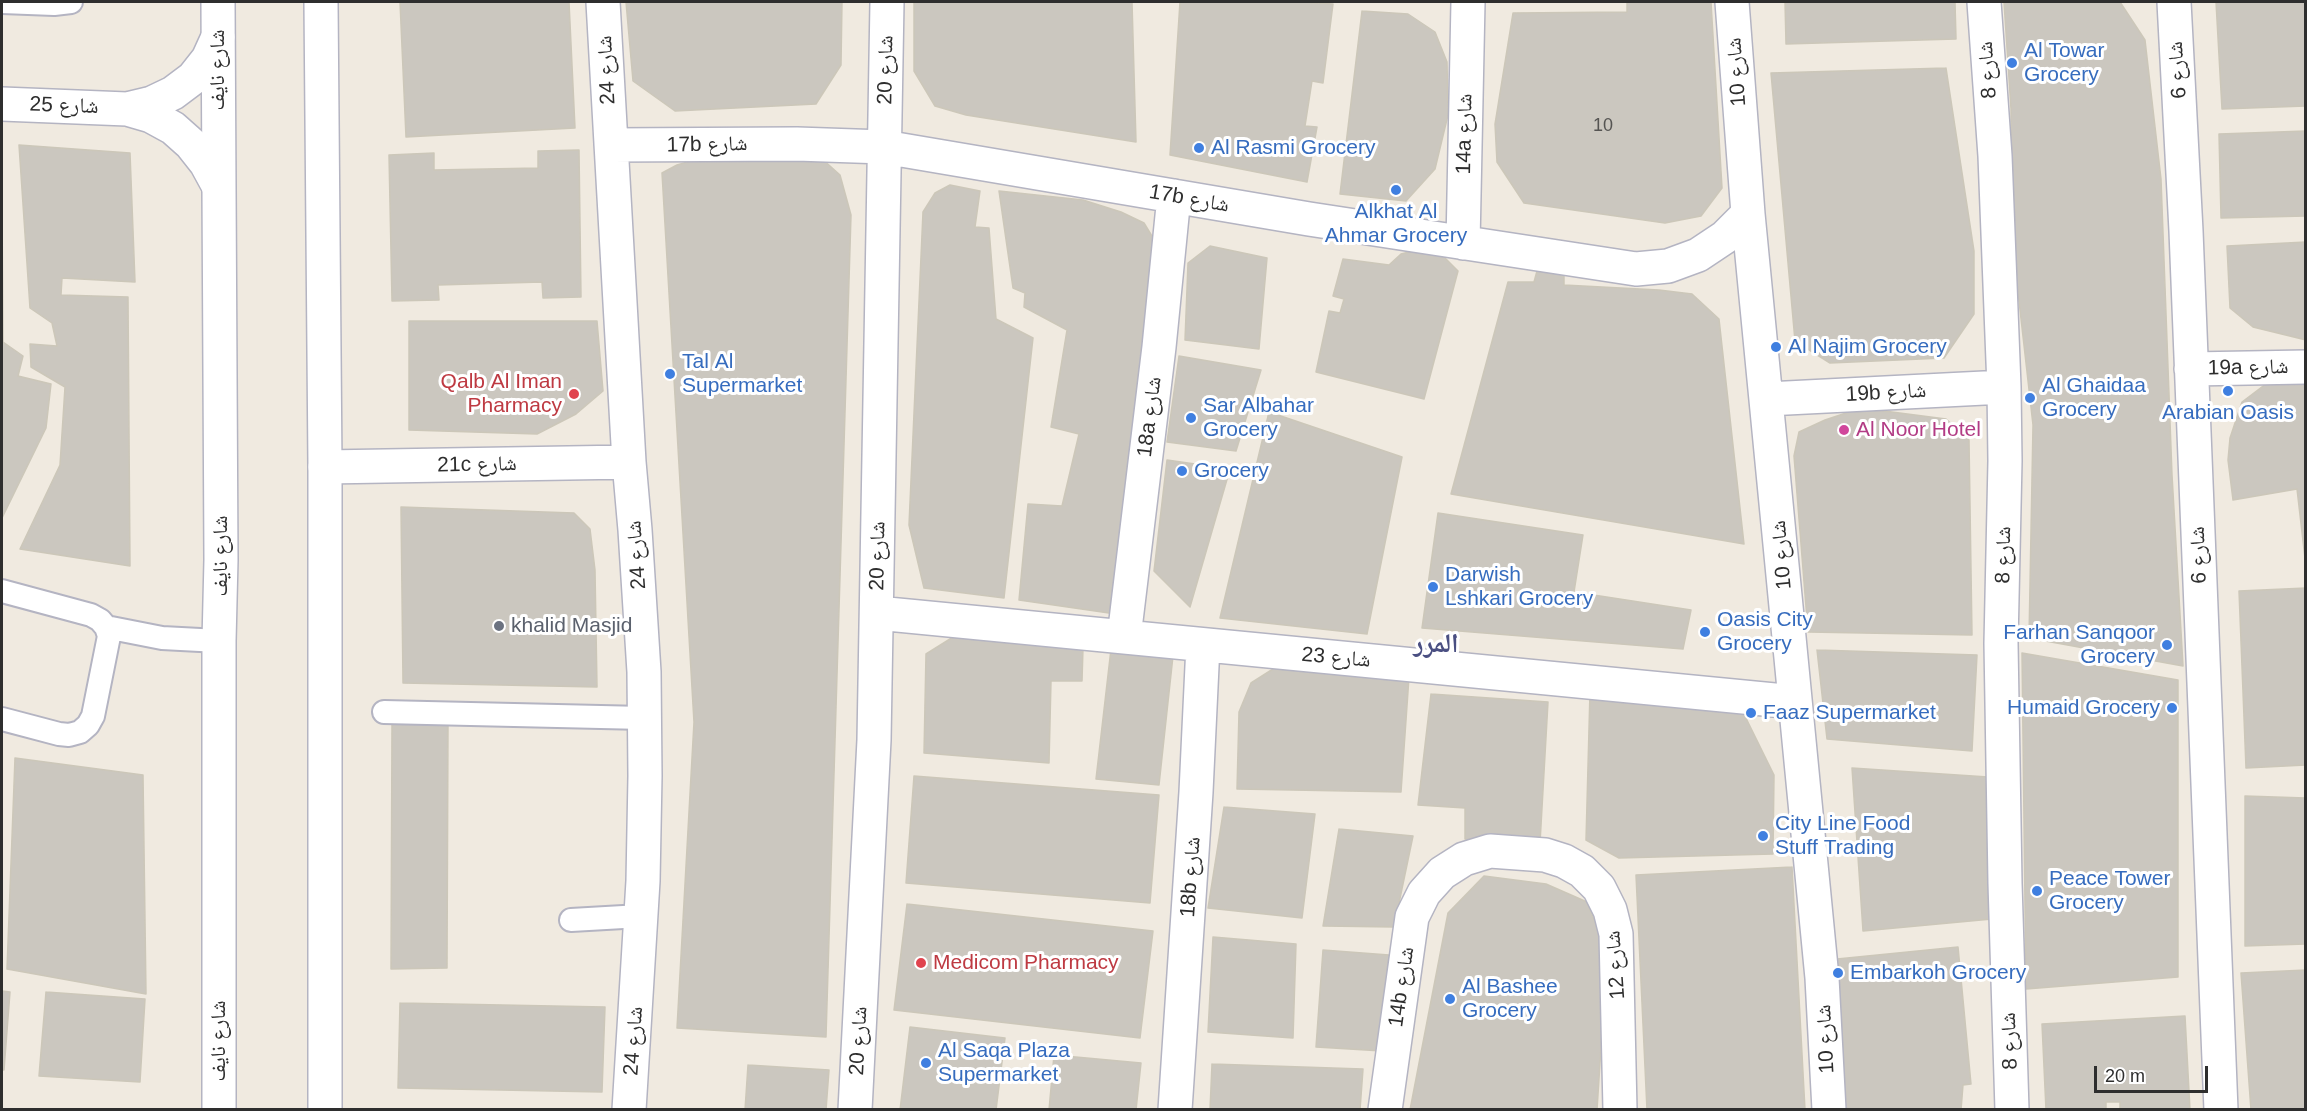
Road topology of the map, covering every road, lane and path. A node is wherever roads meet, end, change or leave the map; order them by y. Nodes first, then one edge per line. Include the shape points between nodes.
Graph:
1 (2, 2) edge
2 (71, 2) edge
3 (218, 2) edge
4 (603, 2) edge
5 (887, 2) edge
6 (1732, 2) edge
7 (1984, 2) edge
8 (2165, 2) edge
9 (320, 6) edge
10 (1462, 10) edge
11 (218, 37) junction
12 (2, 104) edge
13 (128, 109) junction
14 (611, 146) junction
15 (884, 147) junction
16 (218, 184) junction
17 (1173, 196) junction
18 (1748, 214) junction
19 (1463, 243) junction
20 (2306, 367) edge
21 (2191, 369) junction
22 (2004, 387) junction
23 (1767, 399) junction
24 (629, 462) junction
25 (325, 467) junction
26 (2, 591) edge
27 (877, 614) junction
28 (106, 627) junction
29 (1124, 637) junction
30 (219, 641) junction
31 (1203, 645) junction
32 (1795, 702) junction
33 (384, 712) dead end
34 (644, 717) junction
35 (2, 719) edge
36 (1442, 873) joint
37 (641, 916) junction
38 (571, 920) dead end
39 (219, 1110) edge
40 (325, 1110) edge
41 (629, 1110) edge
42 (855, 1110) edge
43 (1174, 1110) edge
44 (1385, 1110) edge
45 (1620, 1110) edge
46 (1829, 1110) edge
47 (2012, 1110) edge
48 (2221, 1110) edge

1 - 2 lane
3 - 11 street, شارع نايف
4 - 14 street, شارع 24
5 - 15 street, شارع 20
6 - 18 street, شارع 10
7 - 22 street, شارع 8 via 1997,192
8 - 21 street, شارع 6 via 2182,136
9 - 25 street
10 - 19 street, 14a شارع
11 - 13 street, شارع 25 via 193,78 152,104
11 - 16 street, شارع نايف
12 - 13 street, شارع 25
13 - 16 street, شارع 25 via 173,128 207,163
14 - 15 street, 17b شارع
14 - 24 street, شارع 24
15 - 17 street, 17b شارع
15 - 27 street, شارع 20
16 - 30 street, شارع نايف via 222,560
17 - 19 street, 17b شارع
17 - 29 street, 18a شارع
18 - 19 street, 17b شارع via 1725,237 1698,255 1668,266 1604,266
18 - 23 street, شارع 10
20 - 21 street, 19a شارع
21 - 48 street, شارع 6
22 - 23 street, 19b شارع
22 - 47 street, شارع 8 via 2001,643
23 - 32 street, شارع 10
24 - 25 street, 21c شارع
24 - 34 street, شارع 24
25 - 40 street
26 - 28 lane via 91,615
27 - 29 street, شارع 23
27 - 42 street, شارع 20
28 - 30 lane via 162,638
28 - 35 lane via 109,636 88,725 69,735
29 - 31 street, شارع 23
30 - 39 street, شارع نايف
31 - 32 street, شارع 23
31 - 43 street, 18b شارع
32 - 46 street, شارع 10 via 1822,978
33 - 34 lane
34 - 37 street, شارع 24
36 - 44 street, 14b شارع via 1424,893 1412,917
36 - 45 street, شارع 12 via 1464,859 1490,851 1545,855 1582,871 1599,888 1616,934
37 - 38 lane
37 - 41 street, شارع 24

